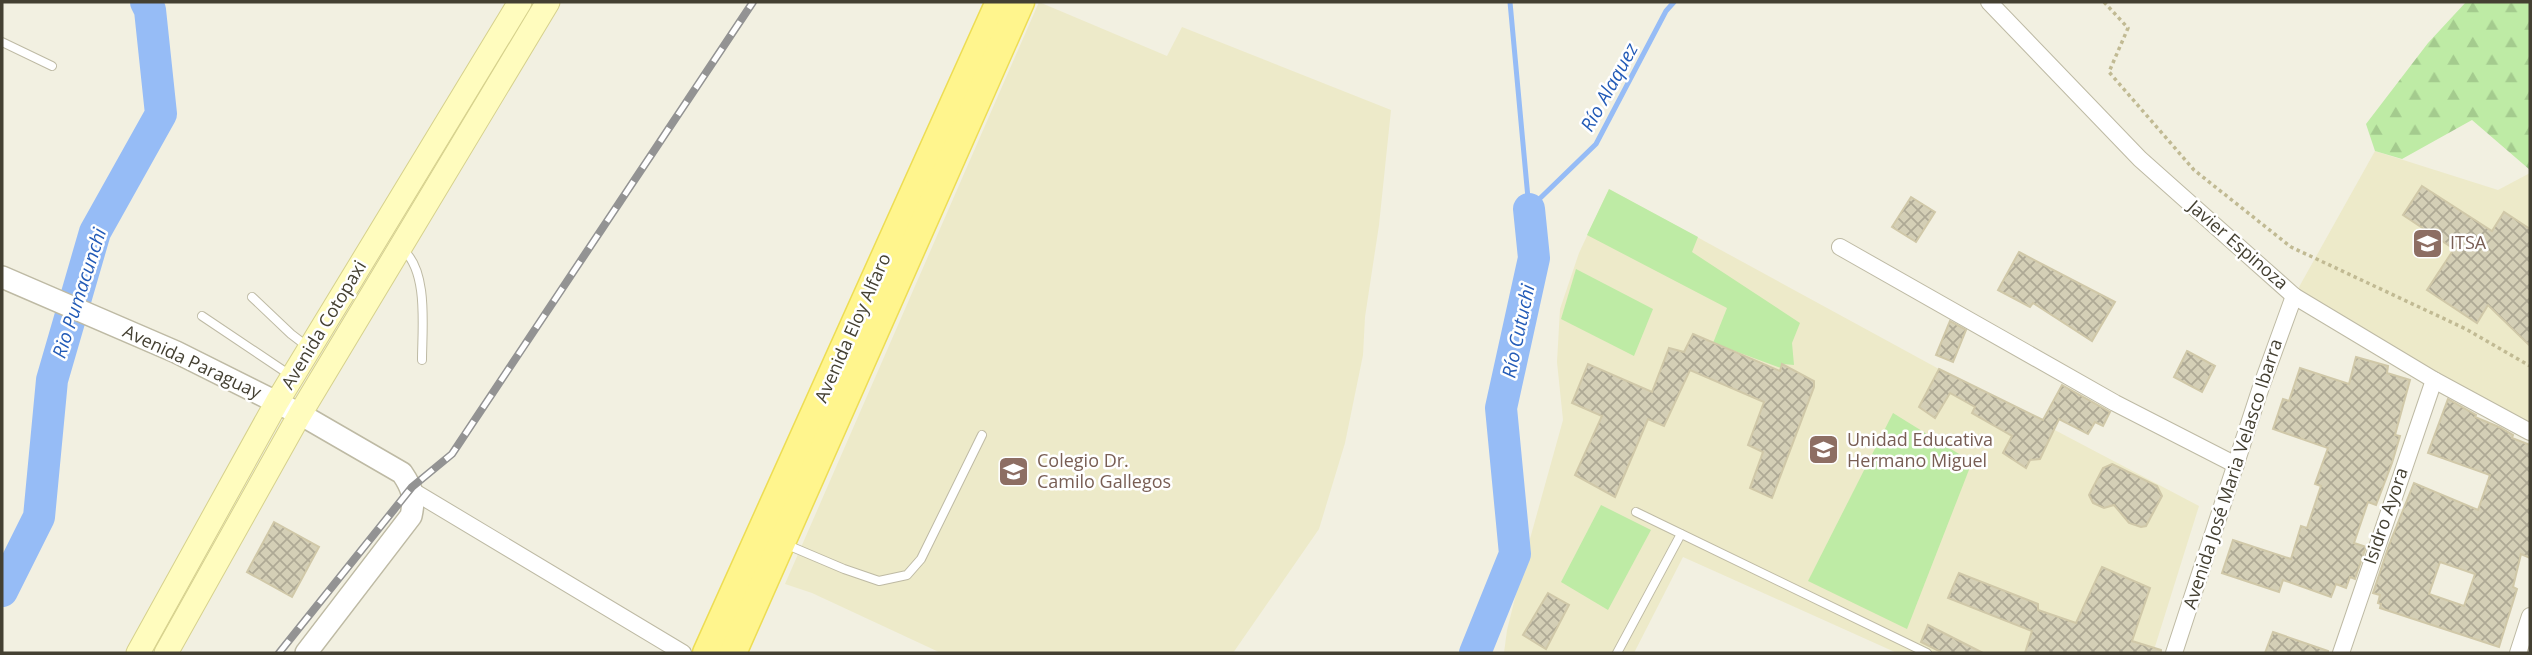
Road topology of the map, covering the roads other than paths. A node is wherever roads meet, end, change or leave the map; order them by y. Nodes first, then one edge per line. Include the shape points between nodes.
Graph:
1 (520, 2) edge
2 (548, 2) edge
3 (999, 2) edge
4 (1021, 2) edge
5 (1989, 2) edge
6 (2, 42) edge
7 (52, 66) dead end
8 (1840, 247) dead end
9 (400, 248) junction
10 (2, 277) edge
11 (2294, 296) junction
12 (252, 297) dead end
13 (202, 316) dead end
14 (310, 348) junction
15 (422, 360) dead end
16 (293, 377) junction
17 (2434, 380) junction
18 (277, 402) junction
19 (300, 414) junction
20 (2530, 432) edge
21 (982, 435) dead end
22 (2236, 465) junction
23 (413, 491) junction
24 (1636, 512) dead end
25 (1681, 534) junction
26 (782, 543) junction
27 (2530, 616) edge
28 (310, 652) edge
29 (138, 653) edge
30 (166, 653) edge
31 (683, 653) edge
32 (706, 653) edge
33 (733, 653) edge
34 (1617, 653) edge
35 (1927, 653) edge
36 (2174, 653) edge
37 (2341, 653) edge
38 (2518, 653) edge

1 - 14 main road, Avenida Cotopaxi
2 - 9 main road, Avenida Cotopaxi
3 - 32 main road, Avenida Eloy Alfaro
4 - 26 main road, Avenida Eloy Alfaro
5 - 11 street, Javier Espinoza via 2140,159
6 - 7 lane
8 - 22 street via 2115,404
9 - 15 lane via 417,268
9 - 19 main road, Avenida Cotopaxi
10 - 18 street, Avenida Paraguay via 176,352
11 - 17 street, Javier Espinoza
11 - 22 street, Avenida José Maria Velasco Ibarra
12 - 14 lane
13 - 16 lane
14 - 16 main road, Avenida Cotopaxi
16 - 18 main road, Avenida Cotopaxi
17 - 20 street, Javier Espinoza
17 - 37 street, Isidro Ayora
18 - 19 street, Avenida Paraguay
18 - 29 main road, Avenida Cotopaxi
19 - 23 street, Avenida Paraguay via 402,473
19 - 30 main road, Avenida Cotopaxi
21 - 26 lane via 921,559 906,575 879,581
22 - 36 street, Avenida José Maria Velasco Ibarra
23 - 28 street via 411,516
23 - 31 street
24 - 25 lane
25 - 34 lane
25 - 35 lane
26 - 33 main road, Avenida Eloy Alfaro
27 - 38 street

